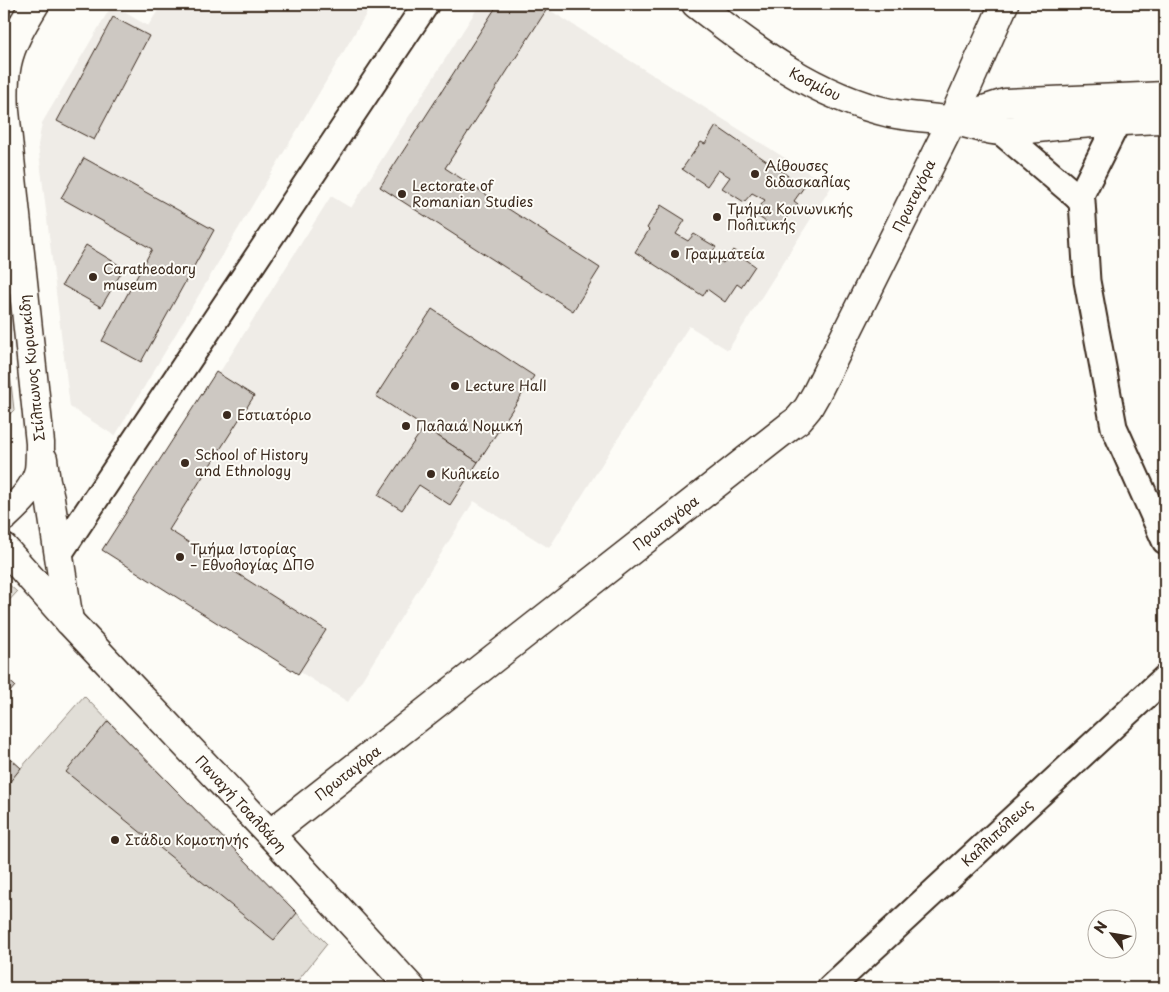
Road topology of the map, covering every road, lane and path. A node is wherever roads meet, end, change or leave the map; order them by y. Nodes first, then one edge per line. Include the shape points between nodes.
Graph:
1 (35, 4) edge
2 (426, 4) edge
3 (696, 4) edge
4 (1004, 4) edge
5 (1165, 96) edge
6 (1165, 118) edge
7 (952, 121) junction
8 (1118, 121) junction
9 (1000, 131) junction
10 (1079, 199) junction
11 (40, 443) junction
12 (4, 517) edge
13 (1165, 541) edge
14 (4, 548) edge
15 (59, 554) junction
16 (69, 621) junction
17 (1165, 678) edge
18 (270, 834) junction
19 (411, 988) edge
20 (830, 988) edge

1 - 11 street, Στίλπωνος Κυριακίδη via 10,52 4,99
2 - 15 street
3 - 7 street, Κοσμίου via 779,65 827,92 890,113
4 - 7 street, Πρωταγόρα
5 - 7 street, Κοσμίου via 1005,103
6 - 8 street, Κοσμίου
7 - 9 street, Κοσμίου
7 - 18 street, Πρωταγόρα via 816,394 798,420
8 - 9 street, Κοσμίου
8 - 10 street
9 - 10 street
10 - 13 street via 1082,202 1087,281 1114,427
11 - 12 street, Στίλπωνος Κυριακίδη via 39,470 33,485
11 - 15 street
14 - 16 street, Παναγή Τσαλδάρη
15 - 16 street
16 - 18 street, Παναγή Τσαλδάρη
17 - 20 street, Καλλιπόλεως
18 - 19 street, Παναγή Τσαλδάρη

